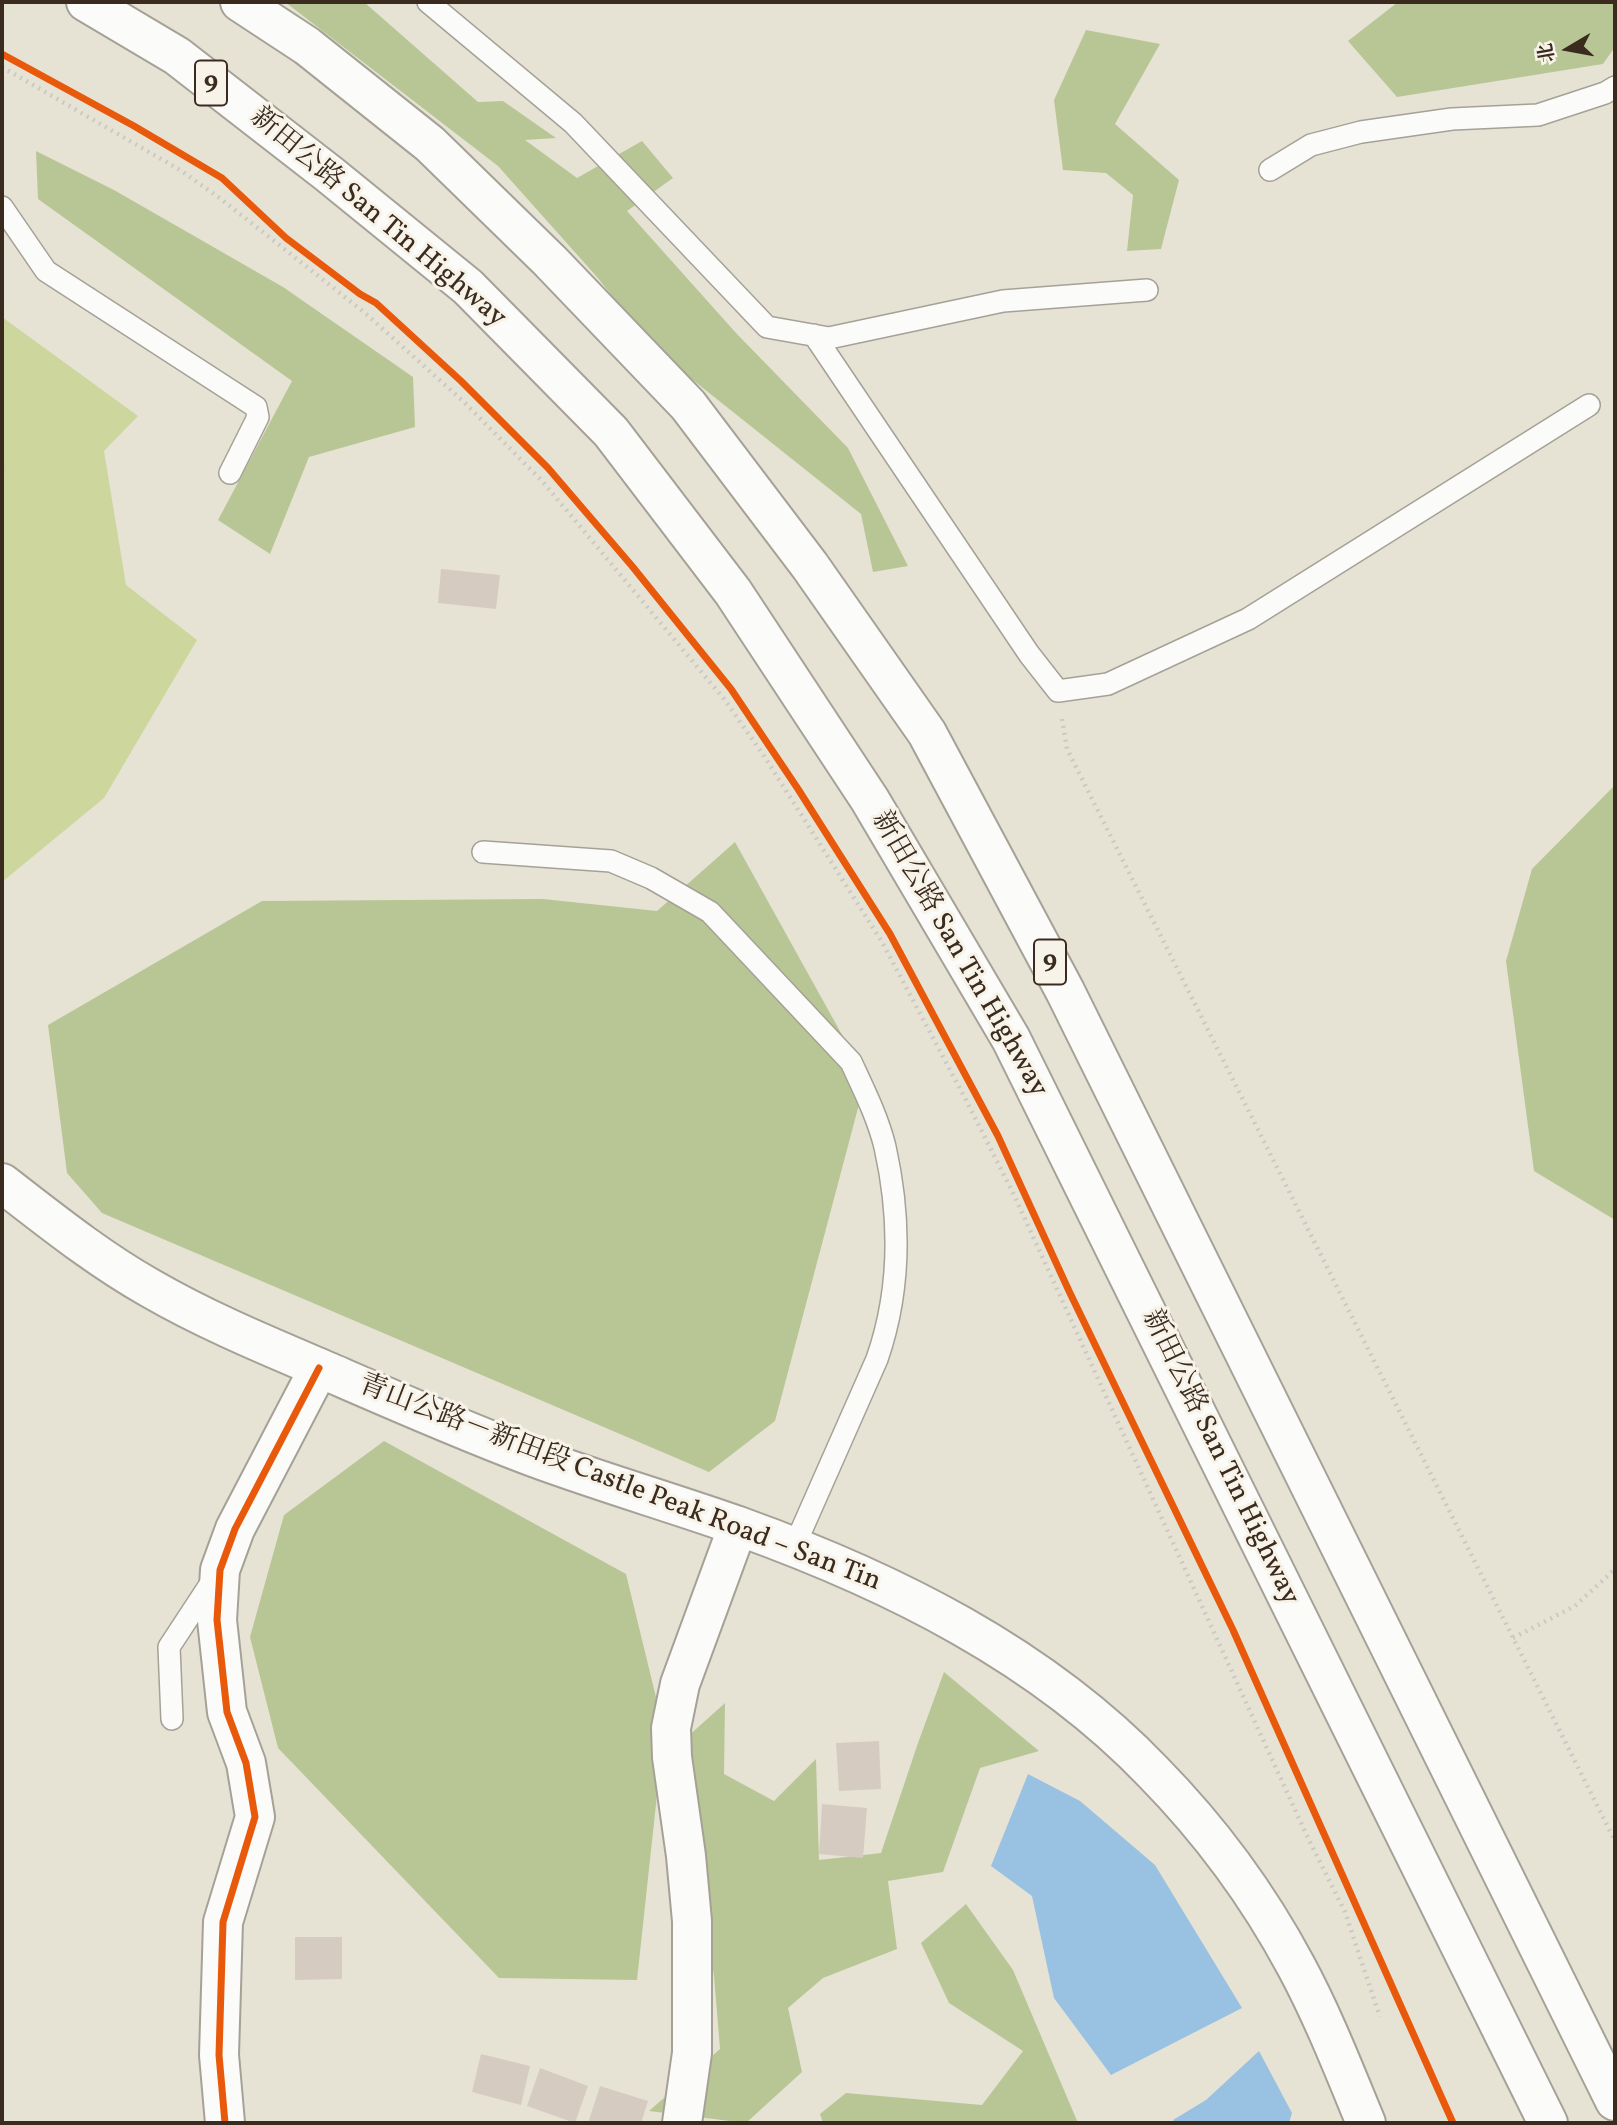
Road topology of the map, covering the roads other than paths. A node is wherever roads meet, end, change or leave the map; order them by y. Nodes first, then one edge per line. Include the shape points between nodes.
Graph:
1 (86, 2) edge
2 (240, 2) edge
3 (428, 2) edge
4 (1615, 87) edge
5 (1270, 170) dead end
6 (2, 207) edge
7 (1147, 290) dead end
8 (814, 335) junction
9 (1589, 405) dead end
10 (230, 473) dead end
11 (484, 852) dead end
12 (2, 1183) edge
13 (319, 1368) junction
14 (738, 1526) junction
15 (794, 1547) junction
16 (220, 1570) junction
17 (173, 1719) dead end
18 (1615, 2101) edge
19 (225, 2123) edge
20 (682, 2123) edge
21 (1366, 2123) edge
22 (1548, 2123) edge

1 - 22 main road, 新田公路 San Tin Highway / 9 via 177,56 468,288 611,432 733,592 870,800 1012,1039
2 - 18 main road, 9 via 307,46 430,144 688,405 810,566 927,733 1065,991
3 - 8 lane via 573,123 767,327
4 - 5 lane via 1538,115 1451,119 1361,132 1311,145
6 - 10 lane via 46,271 256,407 258,417
7 - 8 lane via 1003,300 829,338
8 - 9 lane via 1058,691 1108,684 1248,619
11 - 15 lane via 611,861 710,912 851,1062 864,1090 884,1146 894,1210 896,1274 891,1307 877,1359
12 - 13 main road, 青山公路－新田段 Castle Peak Road – San Tin via 71,1237 147,1286
13 - 14 main road, 青山公路－新田段 Castle Peak Road – San Tin via 534,1457
13 - 16 main road via 235,1529
14 - 15 main road, 青山公路－新田段 Castle Peak Road – San Tin
14 - 20 main road via 680,1684 671,1728 692,1921 692,2053
15 - 21 main road, 青山公路－新田段 Castle Peak Road – San Tin via 921,1605 993,1645 1093,1716 1151,1770 1222,1851 1278,1933 1322,2019
16 - 17 lane via 169,1647
16 - 19 main road via 217,1620 227,1712 246,1763 255,1817 223,1922 219,2055

